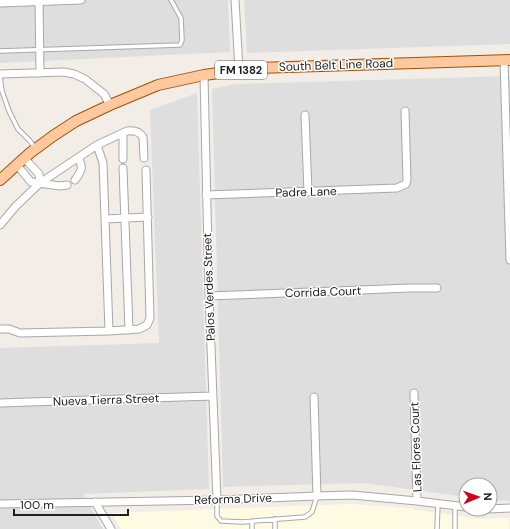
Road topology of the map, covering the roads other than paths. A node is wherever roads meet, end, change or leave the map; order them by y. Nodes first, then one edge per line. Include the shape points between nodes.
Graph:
1 (81, 0) edge
2 (171, 0) edge
3 (235, 0) edge
4 (242, 0) edge
5 (39, 1) junction
6 (0, 3) edge
7 (40, 50) junction
8 (0, 51) edge
9 (507, 60) edge
10 (239, 70) junction
11 (40, 73) junction
12 (0, 75) edge
13 (204, 75) junction
14 (110, 105) junction
15 (405, 111) dead end
16 (305, 115) dead end
17 (123, 133) junction
18 (97, 145) junction
19 (36, 149) junction
20 (78, 158) junction
21 (144, 158) dead end
22 (123, 159) dead end
23 (21, 161) junction
24 (123, 168) dead end
25 (146, 170) dead end
26 (0, 180) edge
27 (75, 180) dead end
28 (40, 183) junction
29 (67, 185) dead end
30 (308, 192) junction
31 (206, 195) junction
32 (148, 217) junction
33 (125, 218) junction
34 (105, 219) junction
35 (0, 225) edge
36 (510, 260) edge
37 (437, 288) dead end
38 (209, 296) junction
39 (0, 329) edge
40 (129, 330) junction
41 (109, 331) junction
42 (414, 394) dead end
43 (212, 396) junction
44 (314, 397) dead end
45 (0, 403) edge
46 (317, 496) junction
47 (217, 500) junction
48 (417, 501) junction
49 (95, 502) junction
50 (438, 503) junction
51 (0, 504) edge
52 (454, 506) junction
53 (458, 506) edge
54 (510, 508) edge
55 (498, 509) edge
56 (275, 519) junction
57 (252, 521) junction
58 (111, 529) edge
59 (252, 529) edge
60 (275, 529) edge
61 (437, 529) edge
62 (455, 529) edge

1 - 5 street
2 - 7 lane via 181,18 180,45
3 - 4 street
3 - 10 street
5 - 6 street
5 - 7 street
7 - 8 lane
7 - 11 street
9 - 10 main road, South Belt Line Road / FM 1382 via 265,67
9 - 36 street
10 - 13 main road, South Belt Line Road / FM 1382
11 - 12 street
11 - 14 street via 64,72 85,79 104,94
12 - 19 lane via 9,111 18,129
13 - 14 main road, South Belt Line Road / FM 1382 via 158,85
13 - 31 street, Palos Verdes Street
14 - 19 main road, South Belt Line Road / FM 1382 via 76,121
15 - 30 street, Padre Lane via 406,184 397,188
16 - 30 street
17 - 18 street
17 - 21 street via 132,130 142,134
17 - 22 street
18 - 20 street
18 - 34 street via 103,163
19 - 23 main road, South Belt Line Road / FM 1382
20 - 27 street via 81,168
20 - 28 street
23 - 26 main road, South Belt Line Road / FM 1382
23 - 28 street via 39,174
23 - 28 street via 31,182
24 - 33 street
25 - 32 street
28 - 29 street
28 - 35 street
30 - 31 street, Padre Lane
31 - 38 street, Palos Verdes Street
32 - 33 street
32 - 40 street via 150,318 148,325
33 - 34 street
33 - 40 street
34 - 41 street
37 - 38 street, Corrida Court
38 - 43 street, Palos Verdes Street
39 - 41 street via 20,333
40 - 41 street
42 - 48 street, Las Flores Court
43 - 45 street, Nueva Tierra Street
43 - 47 street, Palos Verdes Street
44 - 46 street
46 - 47 street, Reforma Drive
46 - 48 street, Reforma Drive via 352,495
46 - 56 lane via 312,512 305,517
47 - 49 street, Reforma Drive
47 - 57 lane via 217,516 222,521
48 - 50 street, Reforma Drive
49 - 51 street, Reforma Drive
49 - 58 street
50 - 52 street, Reforma Drive
50 - 61 lane
52 - 53 street, Reforma Drive
52 - 62 lane
54 - 55 street
56 - 57 lane
56 - 60 lane
57 - 59 lane

